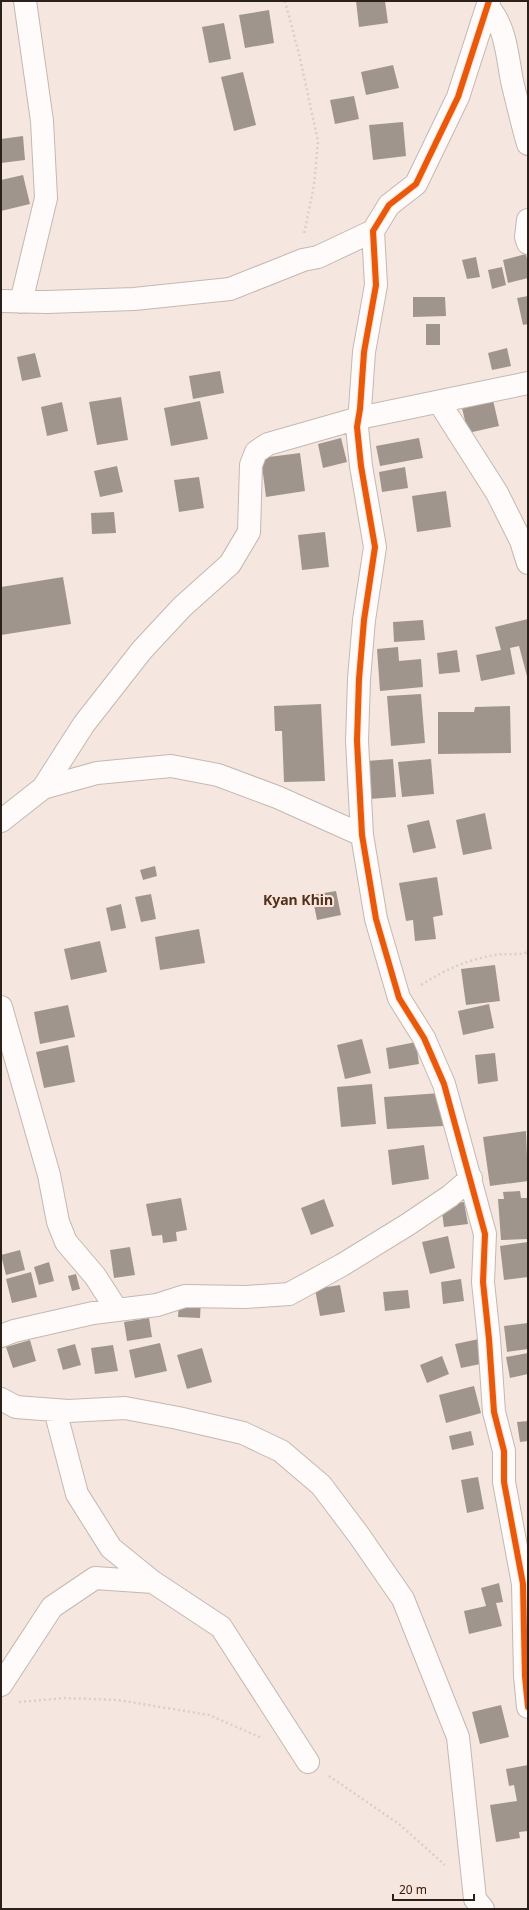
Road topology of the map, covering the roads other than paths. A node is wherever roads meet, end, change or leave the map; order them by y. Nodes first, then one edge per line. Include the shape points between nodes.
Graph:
1 (25, 1) edge
2 (488, 4) edge
3 (528, 144) edge
4 (528, 220) edge
5 (372, 231) junction
6 (528, 243) edge
7 (11, 301) edge
8 (528, 383) edge
9 (439, 402) junction
10 (359, 418) junction
11 (528, 563) edge
12 (43, 788) junction
13 (1, 821) edge
14 (362, 835) junction
15 (1, 1007) edge
16 (471, 1178) junction
17 (117, 1310) junction
18 (1, 1336) edge
19 (1, 1399) edge
20 (55, 1410) junction
21 (153, 1582) junction
22 (7, 1694) edge
23 (528, 1707) edge
24 (308, 1762) road end
25 (483, 1909) edge

1 - 7 street via 42,121 46,198
2 - 3 street via 503,31 515,95
2 - 5 street via 458,97 416,184 389,205
4 - 6 street
5 - 7 street via 318,257 303,260 230,289 134,299
5 - 10 street via 376,285 364,352
8 - 9 street
9 - 10 street
9 - 11 street via 497,493 522,541
10 - 12 street via 275,442 256,452 251,465 249,532 230,564 182,607 142,650 84,724
10 - 14 street via 357,427 361,466 375,547 364,620 359,679 357,741
12 - 13 street
12 - 14 street via 97,773 171,766 218,775 277,797
14 - 16 street via 376,919 399,998 424,1038 444,1084
15 - 17 street via 49,1175 58,1222 66,1242 96,1276
16 - 17 street via 450,1196 407,1224 342,1265 289,1294 246,1297 185,1296 158,1305
16 - 23 street via 485,1234 483,1282 490,1339 494,1412 504,1451 504,1482 523,1584
17 - 18 street via 93,1313
19 - 20 street via 16,1407
20 - 21 street via 77,1494 111,1548
20 - 25 street via 125,1408 244,1433 281,1451 321,1485 403,1599 458,1737 475,1899
21 - 22 street via 95,1578 52,1607
21 - 24 street via 221,1628

